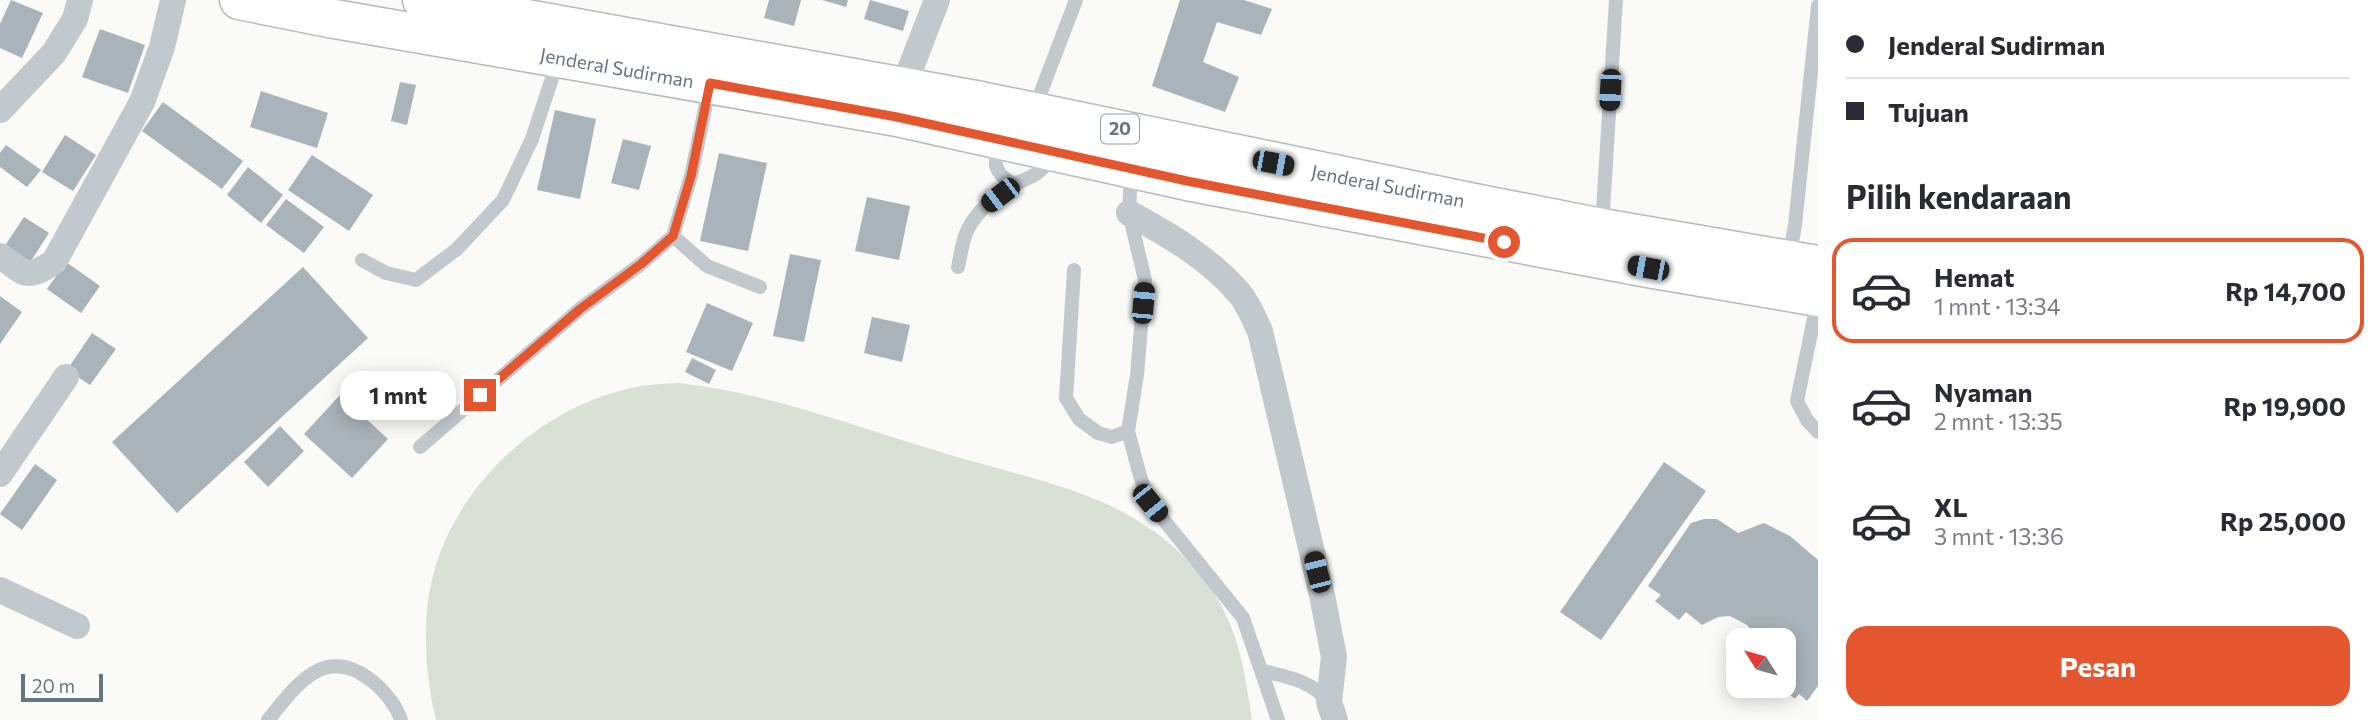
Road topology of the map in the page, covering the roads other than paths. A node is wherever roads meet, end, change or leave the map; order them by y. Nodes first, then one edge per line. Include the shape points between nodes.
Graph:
1 (80, 0) edge
2 (173, 0) edge
3 (239, 0) edge
4 (422, 0) edge
5 (937, 0) edge
6 (1076, 0) edge
7 (1616, 0) edge
8 (1818, 6) edge
9 (559, 58) junction
10 (710, 83) junction
11 (901, 102) junction
12 (0, 110) edge
13 (1033, 111) junction
14 (1000, 138) junction
15 (1135, 150) junction
16 (1056, 151) junction
17 (1014, 185) junction
18 (1129, 213) junction
19 (1602, 228) junction
20 (673, 236) junction
21 (0, 256) edge
22 (362, 260) dead end
23 (1803, 263) edge
24 (958, 267) dead end
25 (1074, 270) dead end
26 (760, 287) dead end
27 (1818, 298) edge
28 (66, 377) dead end
29 (1128, 431) junction
30 (1818, 432) edge
31 (420, 447) dead end
32 (0, 474) edge
33 (0, 590) edge
34 (77, 626) dead end
35 (1263, 671) junction
36 (1332, 711) edge
37 (268, 720) edge
38 (401, 720) edge
39 (1278, 720) edge

1 - 12 street via 75,19 54,53
2 - 21 street via 142,102 54,262 36,274 24,273
3 - 9 highway, Jenderal Sudirman / 20
4 - 11 highway, Jenderal Sudirman / 20
5 - 11 street
6 - 13 lane
7 - 19 lane
8 - 23 lane via 1795,225
9 - 10 highway, Jenderal Sudirman / 20
9 - 22 lane via 532,139 503,200 457,250 416,280 386,273
10 - 11 highway, Jenderal Sudirman / 20
10 - 20 lane
11 - 13 highway, Jenderal Sudirman / 20
11 - 14 highway, Jenderal Sudirman / 20
13 - 15 highway, Jenderal Sudirman / 20
14 - 16 highway, Jenderal Sudirman / 20
14 - 17 lane via 995,163 1000,176
15 - 16 highway, Jenderal Sudirman / 20
15 - 18 lane
15 - 19 highway, Jenderal Sudirman / 20 via 1273,163
15 - 27 highway, Jenderal Sudirman / 20 via 1187,181
16 - 17 lane via 1037,174
17 - 24 lane via 985,206 967,230
18 - 29 lane via 1145,279
18 - 36 street via 1206,260 1241,295 1260,331 1334,657
19 - 23 highway, Jenderal Sudirman / 20
20 - 26 lane via 707,265
20 - 31 lane via 580,309
25 - 29 lane via 1066,398 1079,419 1098,433 1112,436
27 - 30 lane via 1797,401
28 - 32 street
29 - 35 lane via 1150,503 1243,618
33 - 34 street
35 - 36 lane via 1301,680 1319,690
35 - 39 lane
37 - 38 lane via 299,683 328,665 354,667 378,685

